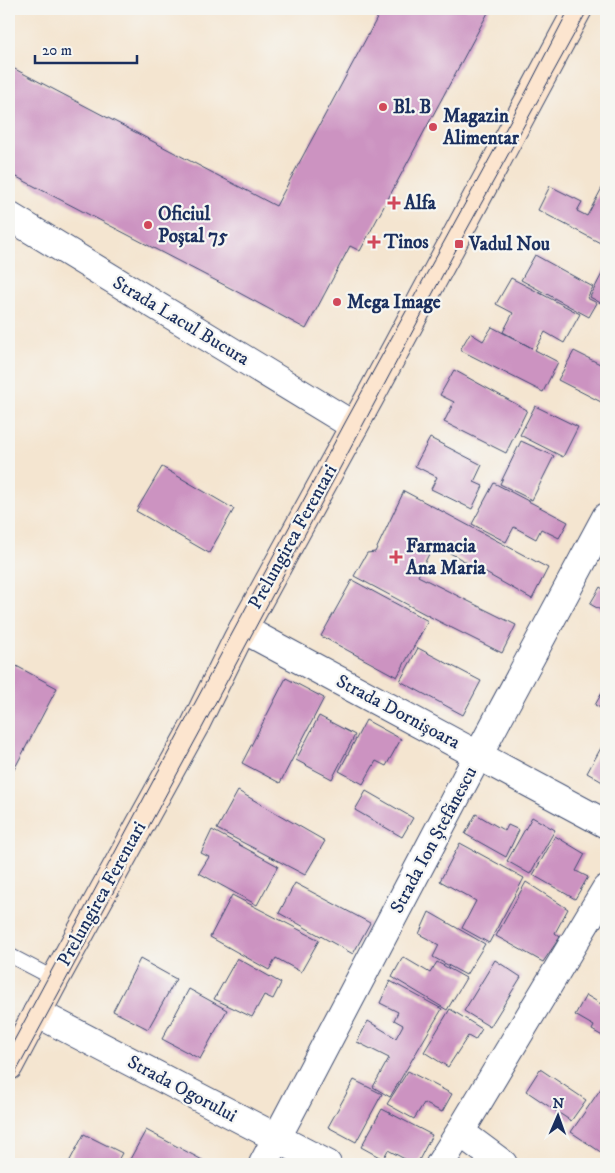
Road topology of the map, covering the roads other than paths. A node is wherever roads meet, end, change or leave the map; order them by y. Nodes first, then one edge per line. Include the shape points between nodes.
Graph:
1 (578, 9) edge
2 (9, 216) edge
3 (354, 426) junction
4 (606, 517) edge
5 (243, 629) junction
6 (479, 755) junction
7 (606, 824) edge
8 (606, 889) edge
9 (9, 955) edge
10 (55, 979) junction
11 (38, 1013) junction
12 (9, 1066) edge
13 (460, 1132) junction
14 (277, 1139) junction
15 (263, 1164) edge
16 (327, 1164) edge
17 (440, 1164) edge
18 (503, 1164) edge

1 - 3 main road, Prelungirea Ferentari
2 - 3 street, Strada Lacul Bucura
3 - 5 main road, Prelungirea Ferentari
4 - 6 street, Strada Ion Ștefănescu
5 - 6 street, Strada Dornișoara
5 - 10 main road, Prelungirea Ferentari via 195,725
6 - 7 street, Strada Dornișoara
6 - 14 street, Strada Ion Ștefănescu
8 - 13 street
9 - 10 lane
10 - 11 main road, Prelungirea Ferentari
11 - 12 main road, Prelungirea Ferentari
11 - 14 street, Strada Ogorului
13 - 17 street
13 - 18 street
14 - 15 street, Strada Ion Ștefănescu
14 - 16 street, Strada Ogorului

